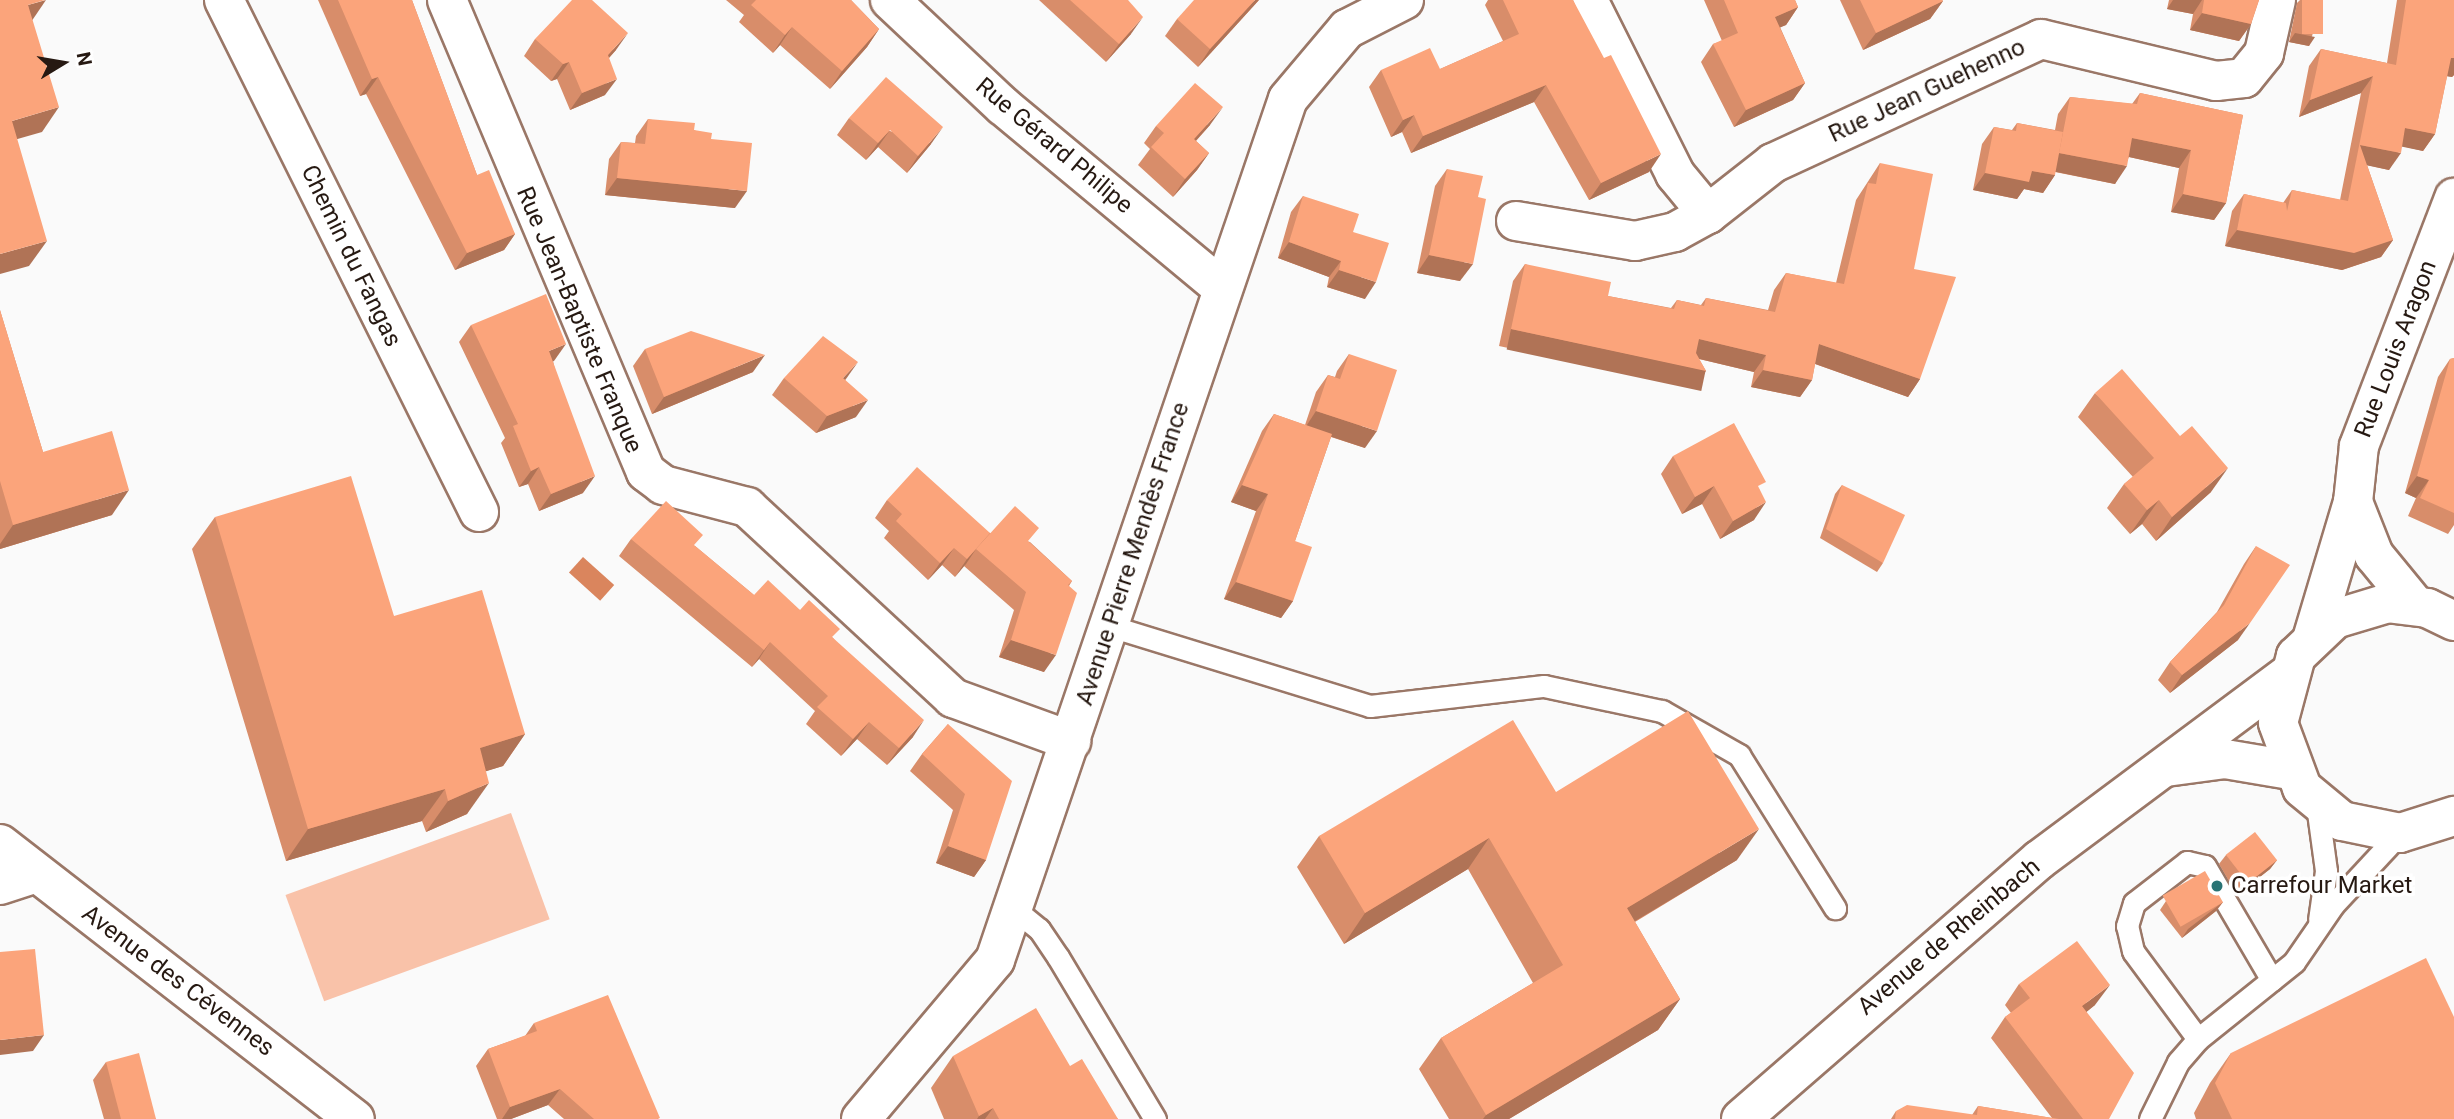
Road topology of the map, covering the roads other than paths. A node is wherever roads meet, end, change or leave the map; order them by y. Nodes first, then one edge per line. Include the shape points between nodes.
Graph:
1 (225, 0) edge
2 (447, 0) edge
3 (890, 0) edge
4 (1404, 0) edge
5 (1588, 0) edge
6 (2276, 0) edge
7 (2454, 198) edge
8 (1708, 214) junction
9 (1516, 221) dead end
10 (1222, 288) junction
11 (2353, 502) junction
12 (478, 512) dead end
13 (2441, 612) edge
14 (1110, 625) junction
15 (2313, 636) junction
16 (2286, 676) junction
17 (1071, 741) junction
18 (2166, 767) junction
19 (2290, 770) junction
20 (2317, 805) junction
21 (2435, 826) edge
22 (0, 844) edge
23 (36, 873) junction
24 (0, 885) edge
25 (1835, 908) dead end
26 (1014, 909) junction
27 (2317, 929) junction
28 (2272, 980) junction
29 (2198, 1039) junction
30 (355, 1119) edge
31 (862, 1119) edge
32 (1155, 1119) edge
33 (1741, 1119) edge
34 (2150, 1119) edge

1 - 12 street, Chemin du Fangas
2 - 17 street, Rue Jean-Baptiste Franque via 619,420 646,472 663,485 747,508 953,698
3 - 10 street, Rue Gérard Philipe via 1003,106
4 - 10 street, Avenue Pierre Mendès France via 1347,29 1288,99
5 - 8 street via 1675,174
6 - 8 street, Rue Jean Guehenno via 2264,53 2244,78 2216,81 2040,38 1773,163
7 - 11 street, Rue Louis Aragon via 2359,446
8 - 9 street, Rue Jean Guehenno via 1675,232 1634,241
10 - 14 street, Avenue Pierre Mendès France
11 - 13 street, Rue Louis Aragon via 2374,555
11 - 15 street, Rue Louis Aragon
13 - 15 street via 2361,608
14 - 17 street, Avenue Pierre Mendès France
14 - 25 lane via 1370,706 1544,686 1662,711 1739,755
15 - 16 street
16 - 18 street, Avenue de Rheinbach
16 - 19 street via 2278,723
17 - 26 street, Avenue Pierre Mendès France
18 - 19 street, Avenue de Rheinbach via 2225,759
18 - 33 street, Avenue de Rheinbach via 2039,860
19 - 20 street
20 - 21 street via 2352,825
20 - 27 lane via 2326,871
21 - 27 lane
22 - 23 street, Avenue des Cévennes
23 - 24 street
23 - 30 street, Avenue des Cévennes
26 - 31 street, Avenue Pierre Mendès France via 975,991
26 - 32 lane via 1039,929 1058,957
27 - 28 lane
28 - 29 lane via 2231,1006
28 - 29 lane via 2206,866 2187,862 2134,903 2127,926 2133,951
29 - 34 lane via 2178,1062

